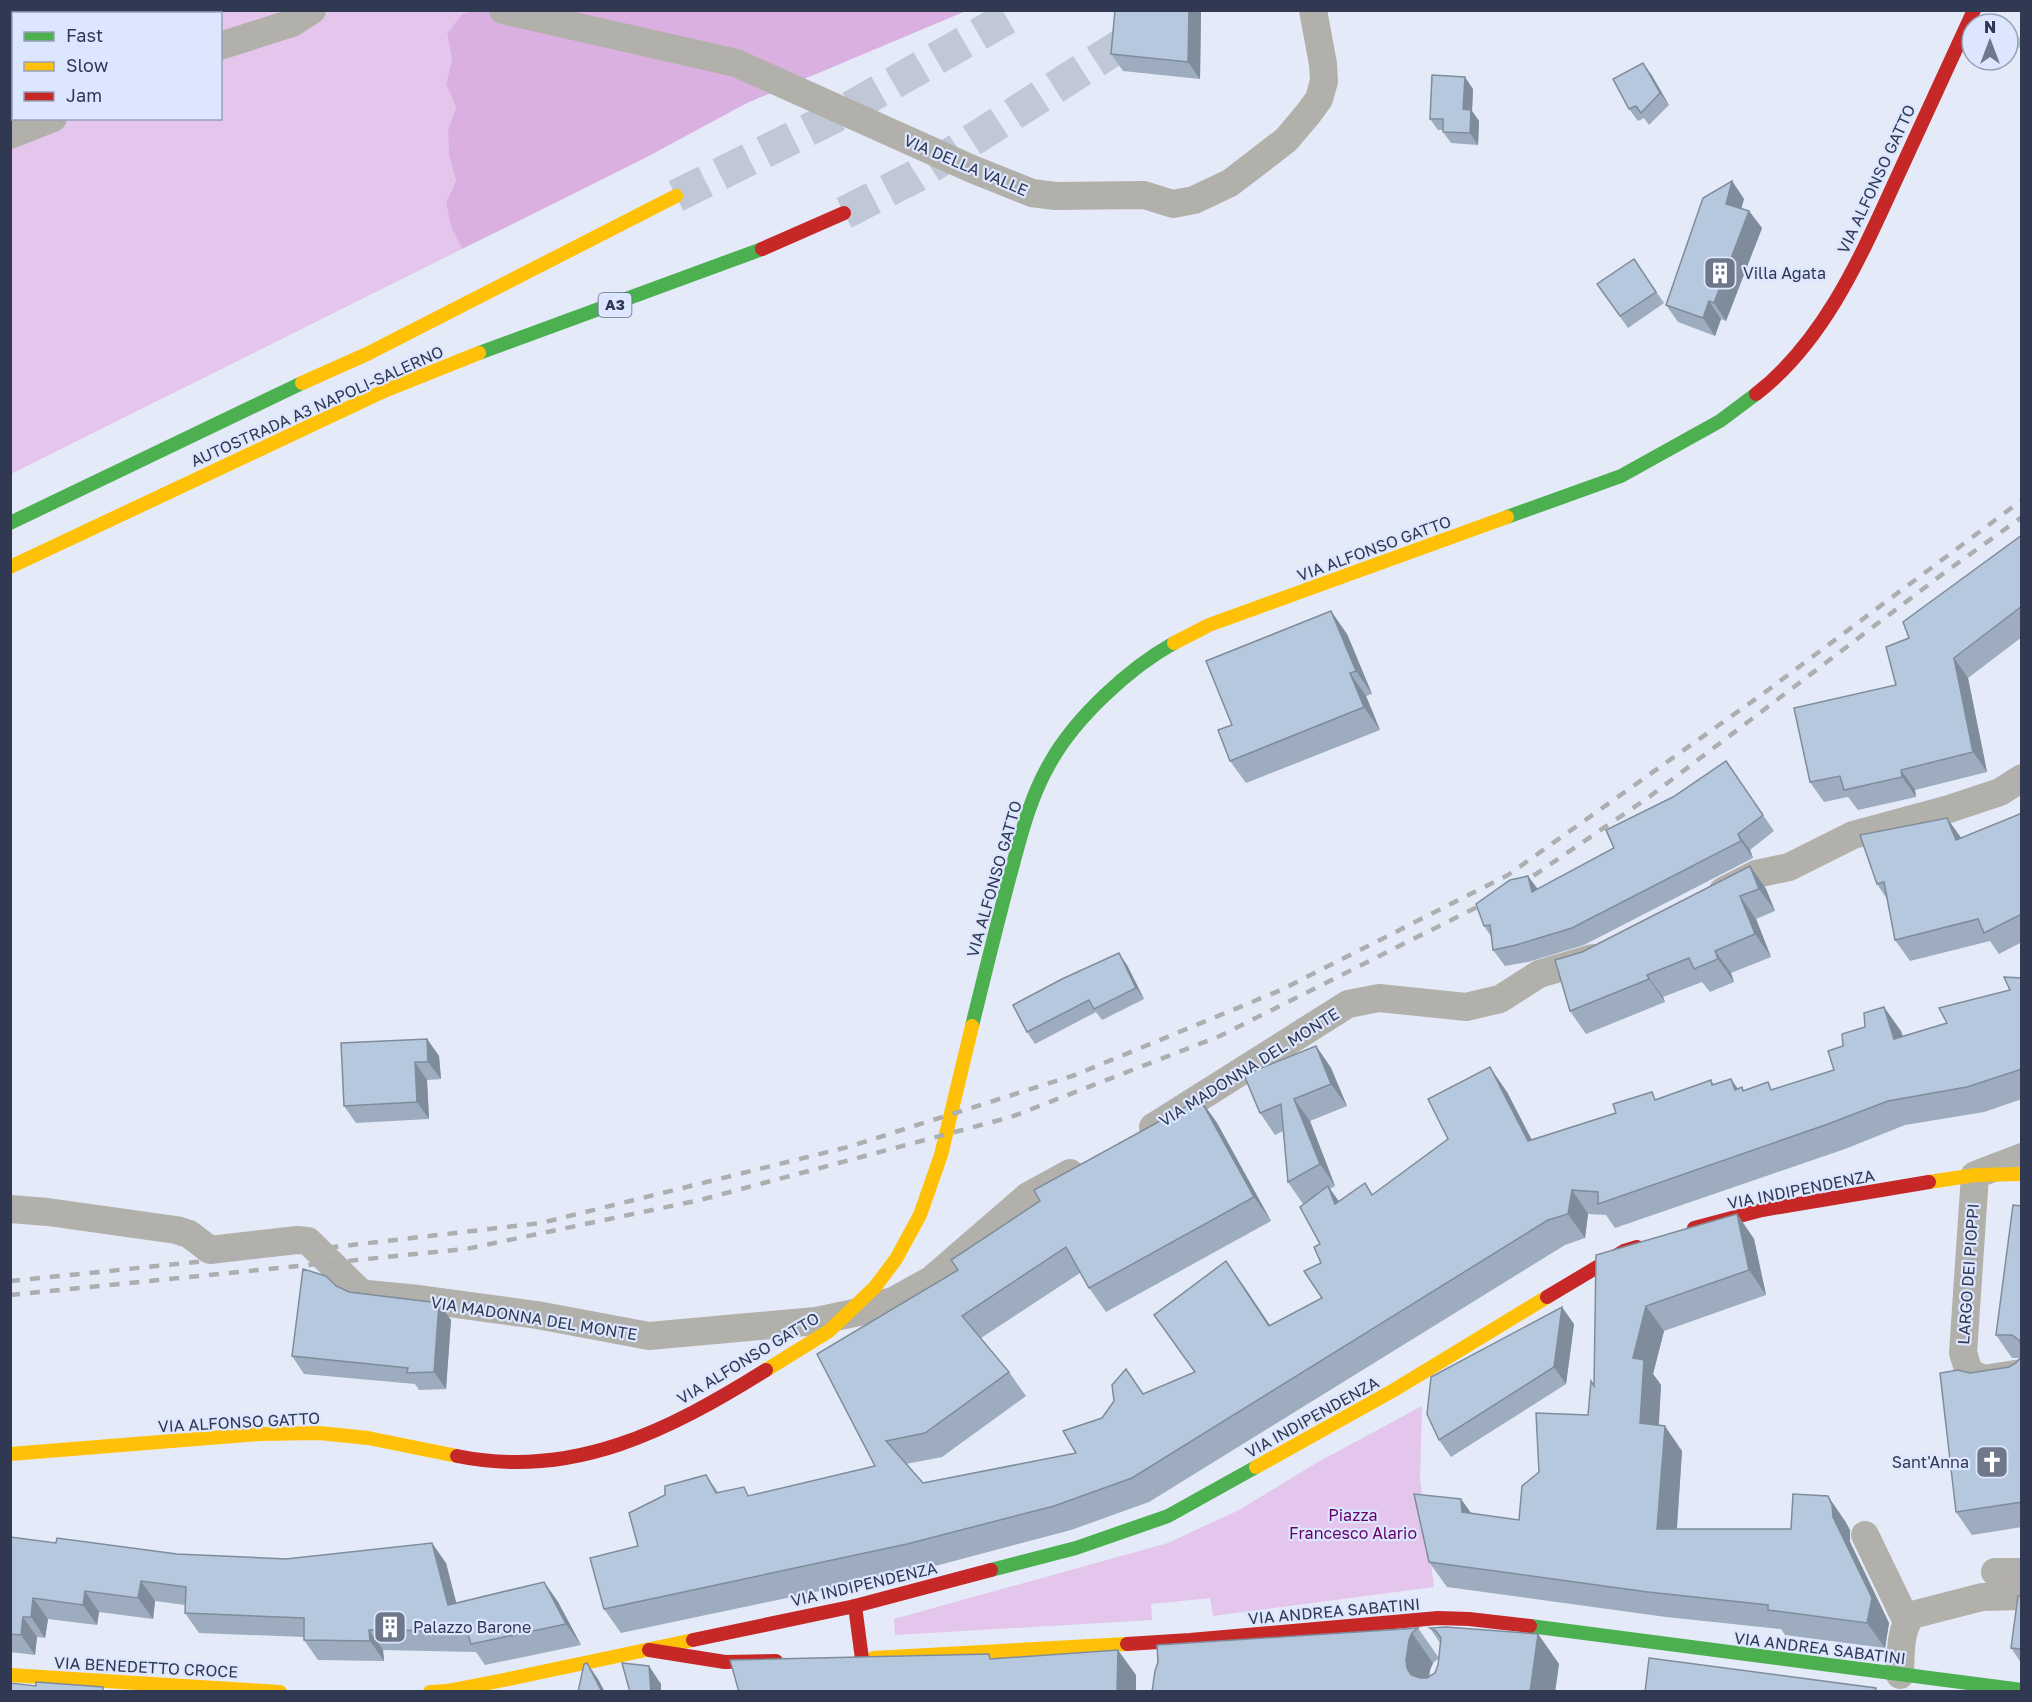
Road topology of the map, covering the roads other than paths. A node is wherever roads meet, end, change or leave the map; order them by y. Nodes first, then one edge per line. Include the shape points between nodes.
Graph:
1 (312, 10) edge
2 (503, 10) edge
3 (1313, 10) edge
4 (1974, 10) edge
5 (222, 45) edge
6 (48, 120) edge
7 (10, 135) edge
8 (676, 196) tunnel mouth
9 (844, 213) tunnel mouth
10 (10, 523) edge
11 (10, 567) edge
12 (2022, 778) edge
13 (1704, 901) edge
14 (1621, 944) edge
15 (1130, 1140) edge
16 (2022, 1157) edge
17 (1089, 1162) edge
18 (2022, 1174) edge
19 (1974, 1175) junction
20 (10, 1209) edge
21 (1676, 1233) edge
22 (1645, 1244) edge
23 (2012, 1374) edge
24 (10, 1454) edge
25 (1865, 1535) dead end
26 (2022, 1596) edge
27 (855, 1606) junction
28 (1907, 1622) junction
29 (647, 1650) junction
30 (793, 1660) edge
31 (10, 1675) edge
32 (1900, 1675) junction
33 (2022, 1690) edge
34 (280, 1692) edge
35 (430, 1692) edge

1 - 5 street via 292,23
2 - 3 street, VIA DELLA VALLE via 736,63 972,170 1032,193 1144,195 1173,204 1194,200 1230,183 1286,140 1319,99 1323,64
4 - 24 main road, VIA ALFONSO GATTO via 1842,290 1806,344 1767,385 1720,421 1600,484 1209,625 1160,651 1124,677 1084,716 1050,762 1026,815 941,1155 920,1215 875,1287 829,1331 670,1424 616,1447 574,1458 526,1462 476,1460 319,1432
6 - 7 street
8 - 10 main road, AUTOSTRADA A3 NAPOLI-SALERNO via 367,354
9 - 11 main road, AUTOSTRADA A3 NAPOLI-SALERNO / A3 via 743,258 456,361 384,391
12 - 13 street via 2000,792 1959,806 1853,835 1789,867 1756,874
14 - 15 street, VIA MADONNA DEL MONTE via 1590,960 1539,974 1500,999 1466,1007 1379,998 1348,1004
16 - 19 street
17 - 20 street, VIA MADONNA DEL MONTE via 1028,1196 931,1280 895,1300 816,1321 649,1336 537,1315 367,1294 359,1291 308,1241 210,1250 189,1234 176,1230
18 - 19 main road, VIA INDIPENDENZA
19 - 21 main road, VIA INDIPENDENZA via 1762,1210
19 - 23 street, LARGO DEI PIOPPI via 1963,1353 1969,1372 1976,1376 1983,1379
22 - 27 main road, VIA INDIPENDENZA via 1624,1251 1394,1390 1168,1516 1076,1548
25 - 28 street
26 - 28 street via 1982,1598 1912,1615
27 - 29 main road, VIA INDIPENDENZA
27 - 32 main road, VIA ANDREA SABATINI via 856,1659 1190,1640 1438,1618 1488,1621
28 - 32 street
29 - 30 main road via 725,1662
29 - 35 main road
31 - 34 main road, VIA BENEDETTO CROCE
32 - 33 main road, VIA ANDREA SABATINI

